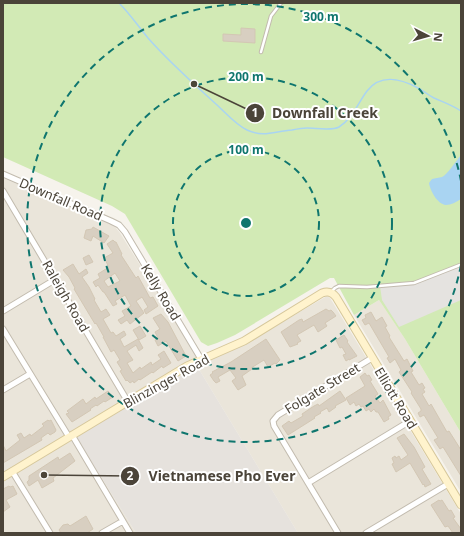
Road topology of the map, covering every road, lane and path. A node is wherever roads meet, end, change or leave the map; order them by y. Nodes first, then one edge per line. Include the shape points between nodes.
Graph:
1 (281, 3) edge
2 (261, 52) dead end
3 (3, 174) edge
4 (3, 191) edge
5 (119, 225) joint
6 (460, 265) dead end
7 (56, 279) junction
8 (331, 293) junction
9 (3, 311) edge
10 (3, 329) edge
11 (372, 358) junction
12 (202, 359) junction
13 (30, 374) junction
14 (3, 390) edge
15 (128, 402) junction
16 (410, 421) junction
17 (70, 436) junction
18 (12, 471) junction
19 (3, 477) edge
20 (308, 482) junction
21 (448, 484) junction
22 (461, 505) edge
23 (123, 521) junction
24 (50, 533) edge
25 (102, 533) edge
26 (130, 533) edge
27 (338, 533) edge
28 (366, 533) edge

1 - 2 lane via 271,16
3 - 5 street, Downfall Road
4 - 7 street, Raleigh Road
5 - 12 street, Kelly Road
6 - 8 lane via 414,283 367,287 339,286
7 - 9 street
7 - 15 street, Raleigh Road
8 - 11 street, Elliott Road via 336,297
8 - 12 street, Blinzinger Road via 322,293 240,343
10 - 13 street
11 - 16 street, Elliott Road
11 - 20 street, Folgate Street via 273,420 274,426
12 - 15 street, Blinzinger Road
13 - 14 street
13 - 17 street
15 - 17 street, Blinzinger Road
16 - 20 street
16 - 21 street, Elliott Road
17 - 18 street, Blinzinger Road
17 - 23 street
18 - 19 street, Blinzinger Road
18 - 24 street
20 - 27 street
21 - 22 street, Elliott Road
21 - 28 street
23 - 25 street
23 - 26 street

